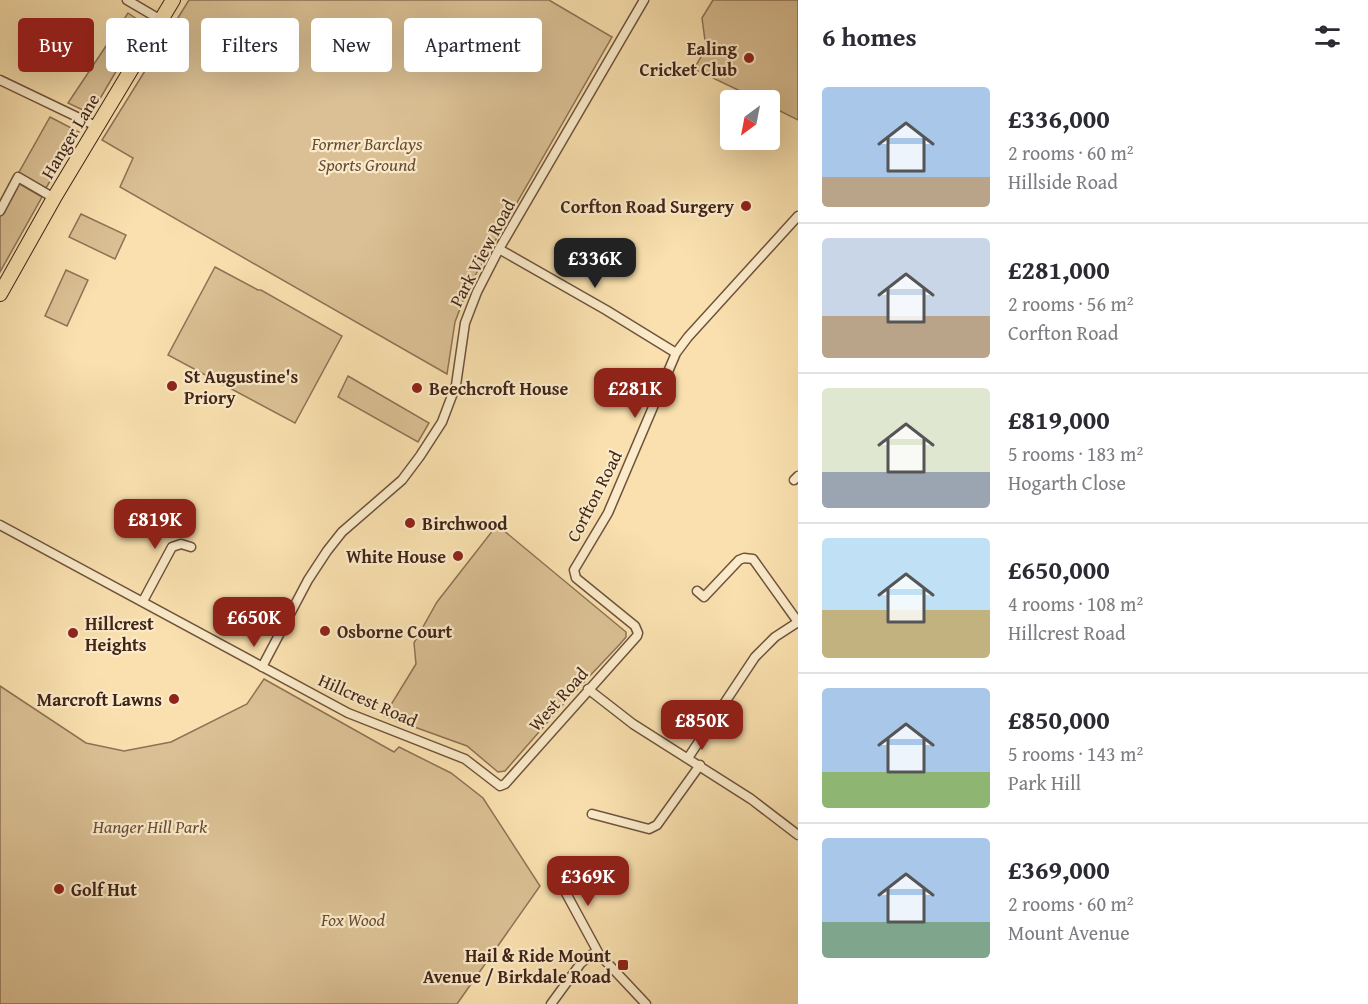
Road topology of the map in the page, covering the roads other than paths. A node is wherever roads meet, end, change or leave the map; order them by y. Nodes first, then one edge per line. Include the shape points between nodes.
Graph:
1 (127, 0) edge
2 (173, 0) edge
3 (644, 0) edge
4 (158, 18) edge
5 (162, 18) edge
6 (129, 72) edge
7 (0, 80) edge
8 (96, 126) junction
9 (54, 198) junction
10 (0, 211) edge
11 (798, 216) edge
12 (499, 249) junction
13 (1, 289) edge
14 (676, 353) junction
15 (0, 525) edge
16 (191, 547) dead end
17 (697, 591) dead end
18 (143, 601) junction
19 (798, 622) edge
20 (638, 633) joint
21 (262, 667) junction
22 (588, 689) junction
23 (688, 758) junction
24 (700, 765) junction
25 (500, 786) joint
26 (592, 814) dead end
27 (798, 835) edge
28 (554, 871) dead end
29 (599, 954) junction
30 (551, 1004) edge
31 (646, 1004) edge

1 - 4 street
2 - 5 highway, Hanger Lane
3 - 12 street, Park View Road
6 - 8 highway, Hanger Lane
7 - 8 street
8 - 9 highway, Hanger Lane
9 - 10 street, Hanger Lane via 18,177
9 - 13 highway, Hanger Lane
11 - 14 street, Corfton Road
12 - 14 street
12 - 21 street, Park View Road via 465,323 456,385 442,422 402,480 342,532 327,551
14 - 20 street, Corfton Road via 620,488 574,570 576,578 635,626
15 - 18 street, Hillcrest Road
16 - 18 street via 172,547
17 - 19 street via 704,597 739,560 753,559
18 - 21 street, Hillcrest Road
19 - 23 street via 755,657
20 - 22 street, West Road
21 - 25 street, Hillcrest Road via 348,713 454,753
22 - 23 street via 633,724
22 - 25 street, West Road
23 - 24 street
24 - 26 street via 657,825 649,829
24 - 27 street
28 - 29 street
29 - 30 street via 585,958
29 - 31 street

